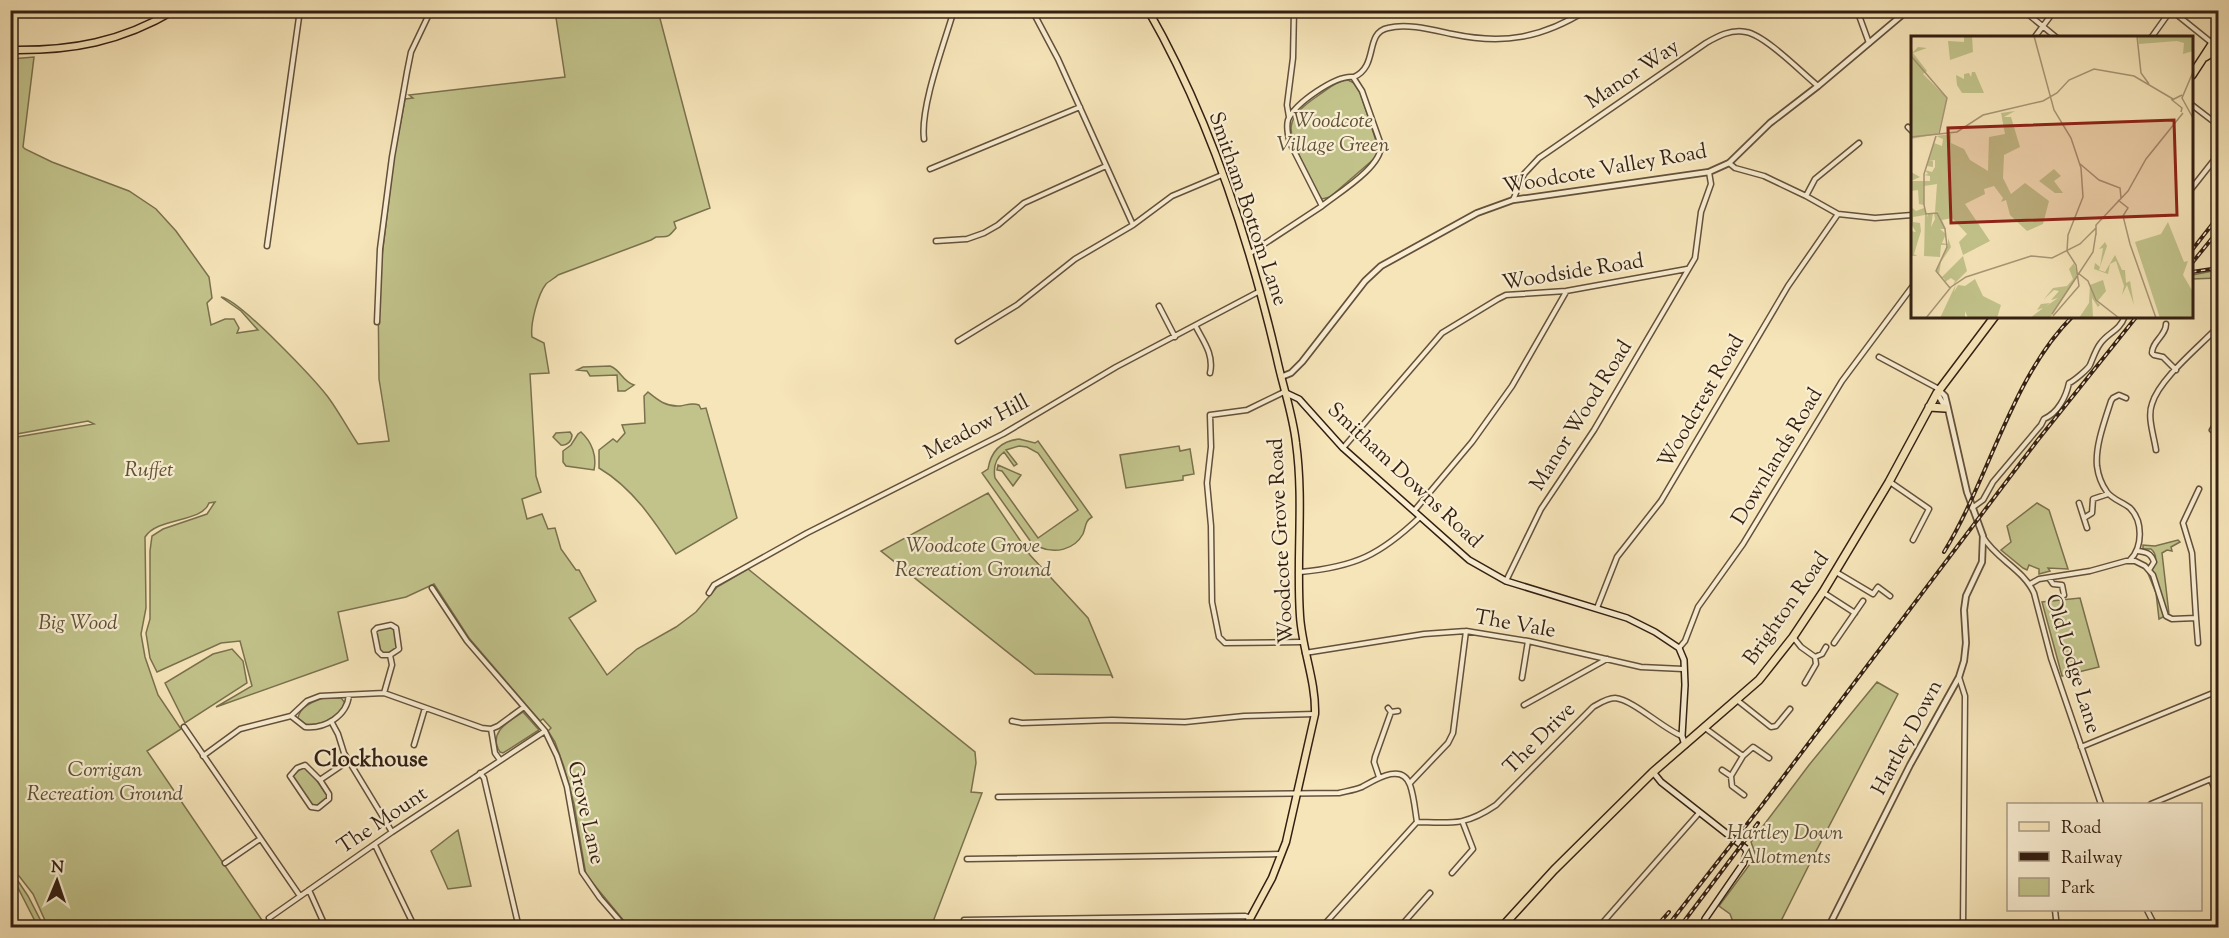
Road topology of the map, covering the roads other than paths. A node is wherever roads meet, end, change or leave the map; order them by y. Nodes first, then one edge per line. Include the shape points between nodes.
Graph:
1 (175, 10) edge
2 (300, 10) edge
3 (431, 10) edge
4 (954, 10) edge
5 (1032, 10) edge
6 (1148, 10) edge
7 (1294, 10) edge
8 (1587, 10) edge
9 (1857, 10) edge
10 (1908, 10) edge
11 (2023, 10) edge
12 (2055, 10) edge
13 (2171, 10) edge
14 (2043, 26) junction
15 (2218, 35) edge
16 (2036, 36) edge
17 (2055, 36) edge
18 (2152, 36) edge
19 (1870, 44) junction
20 (2216, 44) edge
21 (10, 50) edge
22 (2193, 74) edge
23 (1353, 77) junction
24 (1818, 86) junction
25 (2193, 106) edge
26 (1080, 107) junction
27 (1289, 118) junction
28 (2218, 125) edge
29 (924, 139) dead end
30 (1859, 143) dead end
31 (2218, 155) edge
32 (1729, 163) junction
33 (1107, 166) junction
34 (930, 169) dead end
35 (1709, 172) junction
36 (1222, 175) junction
37 (2193, 187) edge
38 (1806, 195) junction
39 (1513, 200) junction
40 (1322, 206) junction
41 (1838, 214) junction
42 (1911, 215) edge
43 (1133, 225) junction
44 (936, 241) dead end
45 (267, 246) dead end
46 (1248, 254) junction
47 (1688, 269) junction
48 (1911, 288) edge
49 (1261, 291) junction
50 (1566, 291) junction
51 (1158, 306) dead end
52 (1994, 318) edge
53 (2124, 318) edge
54 (376, 322) dead end
55 (2166, 324) dead end
56 (1196, 327) junction
57 (2218, 327) edge
58 (1175, 337) junction
59 (958, 341) dead end
60 (1879, 357) dead end
61 (2176, 370) junction
62 (1210, 373) dead end
63 (1281, 377) junction
64 (1284, 392) junction
65 (1938, 392) junction
66 (2126, 398) dead end
67 (1929, 407) junction
68 (1946, 409) junction
69 (2218, 420) edge
70 (2212, 430) dead end
71 (1343, 448) junction
72 (2156, 450) dead end
73 (1889, 482) junction
74 (2199, 489) dead end
75 (2108, 494) junction
76 (2079, 503) dead end
77 (1972, 508) junction
78 (1414, 511) junction
79 (1420, 517) junction
80 (2084, 518) junction
81 (2088, 528) dead end
82 (1983, 536) junction
83 (1913, 540) dead end
84 (1993, 549) junction
85 (2138, 551) junction
86 (1983, 554) junction
87 (2130, 560) junction
88 (2149, 570) junction
89 (1836, 571) junction
90 (1300, 572) junction
91 (2049, 578) junction
92 (1506, 581) junction
93 (2030, 584) junction
94 (432, 588) dead end
95 (1823, 592) junction
96 (709, 593) dead end
97 (1890, 596) dead end
98 (2064, 596) dead end
99 (1863, 601) dead end
100 (1597, 608) junction
101 (1855, 613) junction
102 (2196, 618) junction
103 (1466, 631) junction
104 (1793, 637) junction
105 (1528, 641) junction
106 (1302, 642) junction
107 (1834, 643) dead end
108 (2198, 643) dead end
109 (1826, 647) dead end
110 (1679, 648) junction
111 (1305, 653) junction
112 (390, 655) junction
113 (1815, 657) junction
114 (1607, 659) junction
115 (1683, 669) junction
116 (1959, 677) junction
117 (1522, 678) dead end
118 (1805, 683) dead end
119 (2218, 691) edge
120 (384, 693) junction
121 (349, 695) junction
122 (1737, 700) junction
123 (1524, 705) dead end
124 (524, 707) junction
125 (425, 708) junction
126 (1790, 709) dead end
127 (1398, 711) dead end
128 (1315, 714) junction
129 (291, 716) junction
130 (332, 721) junction
131 (1012, 721) dead end
132 (184, 727) dead end
133 (1705, 728) junction
134 (491, 729) junction
135 (545, 731) junction
136 (1682, 736) junction
137 (414, 745) dead end
138 (1685, 745) junction
139 (2081, 747) junction
140 (203, 756) junction
141 (1743, 756) junction
142 (1769, 758) dead end
143 (500, 760) junction
144 (348, 761) junction
145 (1722, 770) dead end
146 (1653, 772) junction
147 (480, 773) junction
148 (1731, 776) junction
149 (2218, 776) edge
150 (1379, 777) junction
151 (320, 780) junction
152 (2211, 780) junction
153 (1410, 783) junction
154 (1297, 792) junction
155 (1744, 795) dead end
156 (998, 797) dead end
157 (2218, 797) edge
158 (2102, 803) edge
159 (2154, 803) edge
160 (1699, 813) junction
161 (1417, 822) junction
162 (1463, 823) junction
163 (392, 832) junction
164 (260, 839) junction
165 (375, 845) junction
166 (1282, 854) junction
167 (967, 859) dead end
168 (225, 864) dead end
169 (1452, 873) dead end
170 (309, 890) junction
171 (1430, 893) dead end
172 (300, 896) junction
173 (2055, 911) edge
174 (2148, 911) edge
175 (268, 918) dead end
176 (1251, 918) junction
177 (964, 920) dead end
178 (326, 927) edge
179 (416, 927) edge
180 (519, 927) edge
181 (626, 927) edge
182 (1245, 927) edge
183 (1321, 927) edge
184 (1399, 927) edge
185 (1501, 927) edge
186 (1598, 927) edge
187 (1703, 927) edge
188 (1828, 927) edge
189 (1963, 927) edge
190 (2057, 927) edge
191 (2156, 927) edge

1 - 21 main road via 138,30 93,44 54,50
2 - 45 street
3 - 54 street via 411,52 392,157 380,249
4 - 29 street via 927,104
5 - 26 street
6 - 36 main road, Smitham Bottom Lane via 1207,134
7 - 27 street
8 - 23 street via 1545,32 1507,39 1481,40 1410,28 1386,28 1376,35 1365,70
9 - 19 street
10 - 19 street, Woodcote Valley Road
11 - 14 street
12 - 14 street
13 - 18 street
13 - 20 street
14 - 16 street
14 - 17 street
15 - 20 highway
19 - 24 street, Woodcote Valley Road
20 - 22 highway
23 - 27 street via 1331,83 1303,102
23 - 40 street via 1362,91 1381,153
24 - 32 street, Woodcote Valley Road via 1770,123
24 - 39 street, Manor Way via 1769,44 1747,32 1724,33 1539,158 1524,174
25 - 28 street
26 - 33 street
26 - 34 street
27 - 40 street via 1290,143
30 - 38 street via 1815,179
31 - 37 street
32 - 35 street, Woodcote Valley Road
32 - 38 street
33 - 43 street
33 - 44 street via 1024,203 984,233 967,239
35 - 39 street, Woodcote Valley Road
35 - 47 street, Manor Wood Road via 1711,184 1701,212 1695,258
36 - 43 street via 1178,192
36 - 46 main road, Smitham Bottom Lane
38 - 41 street
39 - 63 street, Woodcote Valley Road via 1477,213 1381,266 1302,362
40 - 46 street
41 - 42 street via 1875,218
41 - 100 street, Woodcrest Road via 1785,291 1661,501 1617,557
43 - 59 street via 1075,259 1017,305
46 - 49 main road, Smitham Bottom Lane
47 - 50 street, Woodside Road
47 - 92 street, Manor Wood Road via 1594,430 1541,509
48 - 110 street, Downlands Road via 1837,389 1743,544 1698,607
49 - 56 street, Meadow Hill
49 - 63 main road, Smitham Bottom Lane
50 - 71 street, Woodside Road via 1506,296 1442,333
50 - 78 street via 1512,386 1472,442
51 - 58 street
52 - 65 highway, Brighton Road
53 - 77 street via 2121,326 2100,343 2090,366 2069,383 2068,394 2051,416 2044,419 1983,500
55 - 61 street via 2152,353 2163,357
56 - 58 street, Meadow Hill
56 - 62 street via 1210,354
57 - 61 street
58 - 96 street, Meadow Hill via 1003,434 807,533 714,585
60 - 65 street
61 - 72 street via 2151,404
63 - 64 main road, Smitham Bottom Lane
64 - 71 main road, Smitham Downs Road via 1299,399
64 - 90 main road, Woodcote Grove Road via 1300,474
64 - 106 street via 1247,410 1210,415 1207,483 1212,602 1221,641 1225,643
65 - 67 highway, Brighton Road
65 - 68 street, Old Lodge Lane
66 - 75 street via 2113,398 2097,454 2097,466
67 - 68 highway
67 - 73 highway, Brighton Road
68 - 77 street, Old Lodge Lane
69 - 70 street
71 - 78 main road, Smitham Downs Road
73 - 83 street via 1929,509
73 - 89 highway, Brighton Road
74 - 102 street via 2184,524 2194,567
75 - 80 street via 2093,500 2092,513
75 - 85 street via 2130,509 2137,520
76 - 80 street
77 - 82 street, Old Lodge Lane
78 - 79 main road, Smitham Downs Road
79 - 90 street via 1365,558
79 - 92 main road, Smitham Downs Road via 1469,560
80 - 81 street
82 - 84 street, Old Lodge Lane
82 - 86 street, Hartley Down
84 - 86 street
84 - 93 street, Old Lodge Lane
85 - 87 street
85 - 88 street via 2153,557
86 - 116 street, Hartley Down via 1966,596 1966,643
87 - 88 street
87 - 91 street
88 - 102 street via 2166,616
89 - 95 highway, Brighton Road
89 - 97 street via 1873,594 1878,587
90 - 106 main road, Woodcote Grove Road
91 - 93 street
91 - 98 street via 2053,584 2062,585
92 - 100 main road, Smitham Downs Road
93 - 139 street, Old Lodge Lane
94 - 124 street, Grove Lane via 467,641
95 - 101 street
95 - 104 highway, Brighton Road
99 - 101 street
100 - 110 main road, Smitham Downs Road via 1646,627
101 - 107 street
102 - 108 street
103 - 105 street, The Vale
103 - 111 street, The Vale
103 - 153 street via 1453,733 1449,743
104 - 113 street
104 - 122 highway, Brighton Road via 1759,680
105 - 114 street, The Vale
105 - 117 street
106 - 111 main road, Woodcote Grove Road
109 - 113 street
110 - 115 main road
111 - 128 main road, Woodcote Grove Road via 1315,694
112 - 112 street via 379,654 374,634 377,628 391,625 396,628 400,646
112 - 120 street via 392,665
113 - 118 street via 1816,664
114 - 115 street, The Vale via 1641,667
114 - 123 street
115 - 136 main road
116 - 188 street, Hartley Down
116 - 189 street via 1965,696
119 - 139 street
120 - 121 street
120 - 125 street
121 - 129 street via 320,696 307,701
121 - 130 street via 346,708
122 - 126 street via 1771,727
122 - 133 highway, Brighton Road
124 - 134 street
124 - 135 street, Grove Lane
125 - 134 street
125 - 137 street
127 - 150 street via 1390,710 1375,757
128 - 131 street via 1185,722
128 - 154 main road, Woodcote Grove Road
129 - 130 street via 313,728
129 - 140 street via 240,729
130 - 144 street
132 - 140 street
133 - 138 highway, Brighton Road
133 - 141 street
134 - 143 street
135 - 143 street, The Mount
135 - 181 street, Grove Lane via 567,787 582,872
136 - 138 main road
136 - 162 street, The Drive via 1629,704 1616,698 1604,700 1496,805
138 - 146 highway, Brighton Road
139 - 158 street, Old Lodge Lane
140 - 164 street
141 - 142 street via 1753,747
141 - 148 street
143 - 147 street, The Mount
144 - 151 street
144 - 163 street
145 - 148 street
146 - 160 main road
146 - 185 highway, Brighton Road
147 - 163 street, The Mount
147 - 180 street
148 - 155 street via 1732,786
149 - 152 street
150 - 153 street via 1393,774
150 - 154 street via 1339,793
151 - 151 street via 329,799 314,809 290,776 305,765
152 - 157 street
152 - 159 street
153 - 161 street
154 - 156 street
154 - 166 main road, Woodcote Grove Road
160 - 186 street
160 - 187 main road via 1744,848 1747,855
161 - 162 street, The Drive
161 - 183 street
162 - 169 street via 1473,849
163 - 165 street, The Mount
164 - 168 street
164 - 172 street
165 - 170 street, The Mount
165 - 179 street
166 - 167 street
166 - 176 main road, Woodcote Grove Road
170 - 172 street, The Mount
170 - 178 street
171 - 184 street
172 - 175 street, The Mount
173 - 190 street
174 - 191 street
176 - 177 street
176 - 182 main road, Woodcote Grove Road

